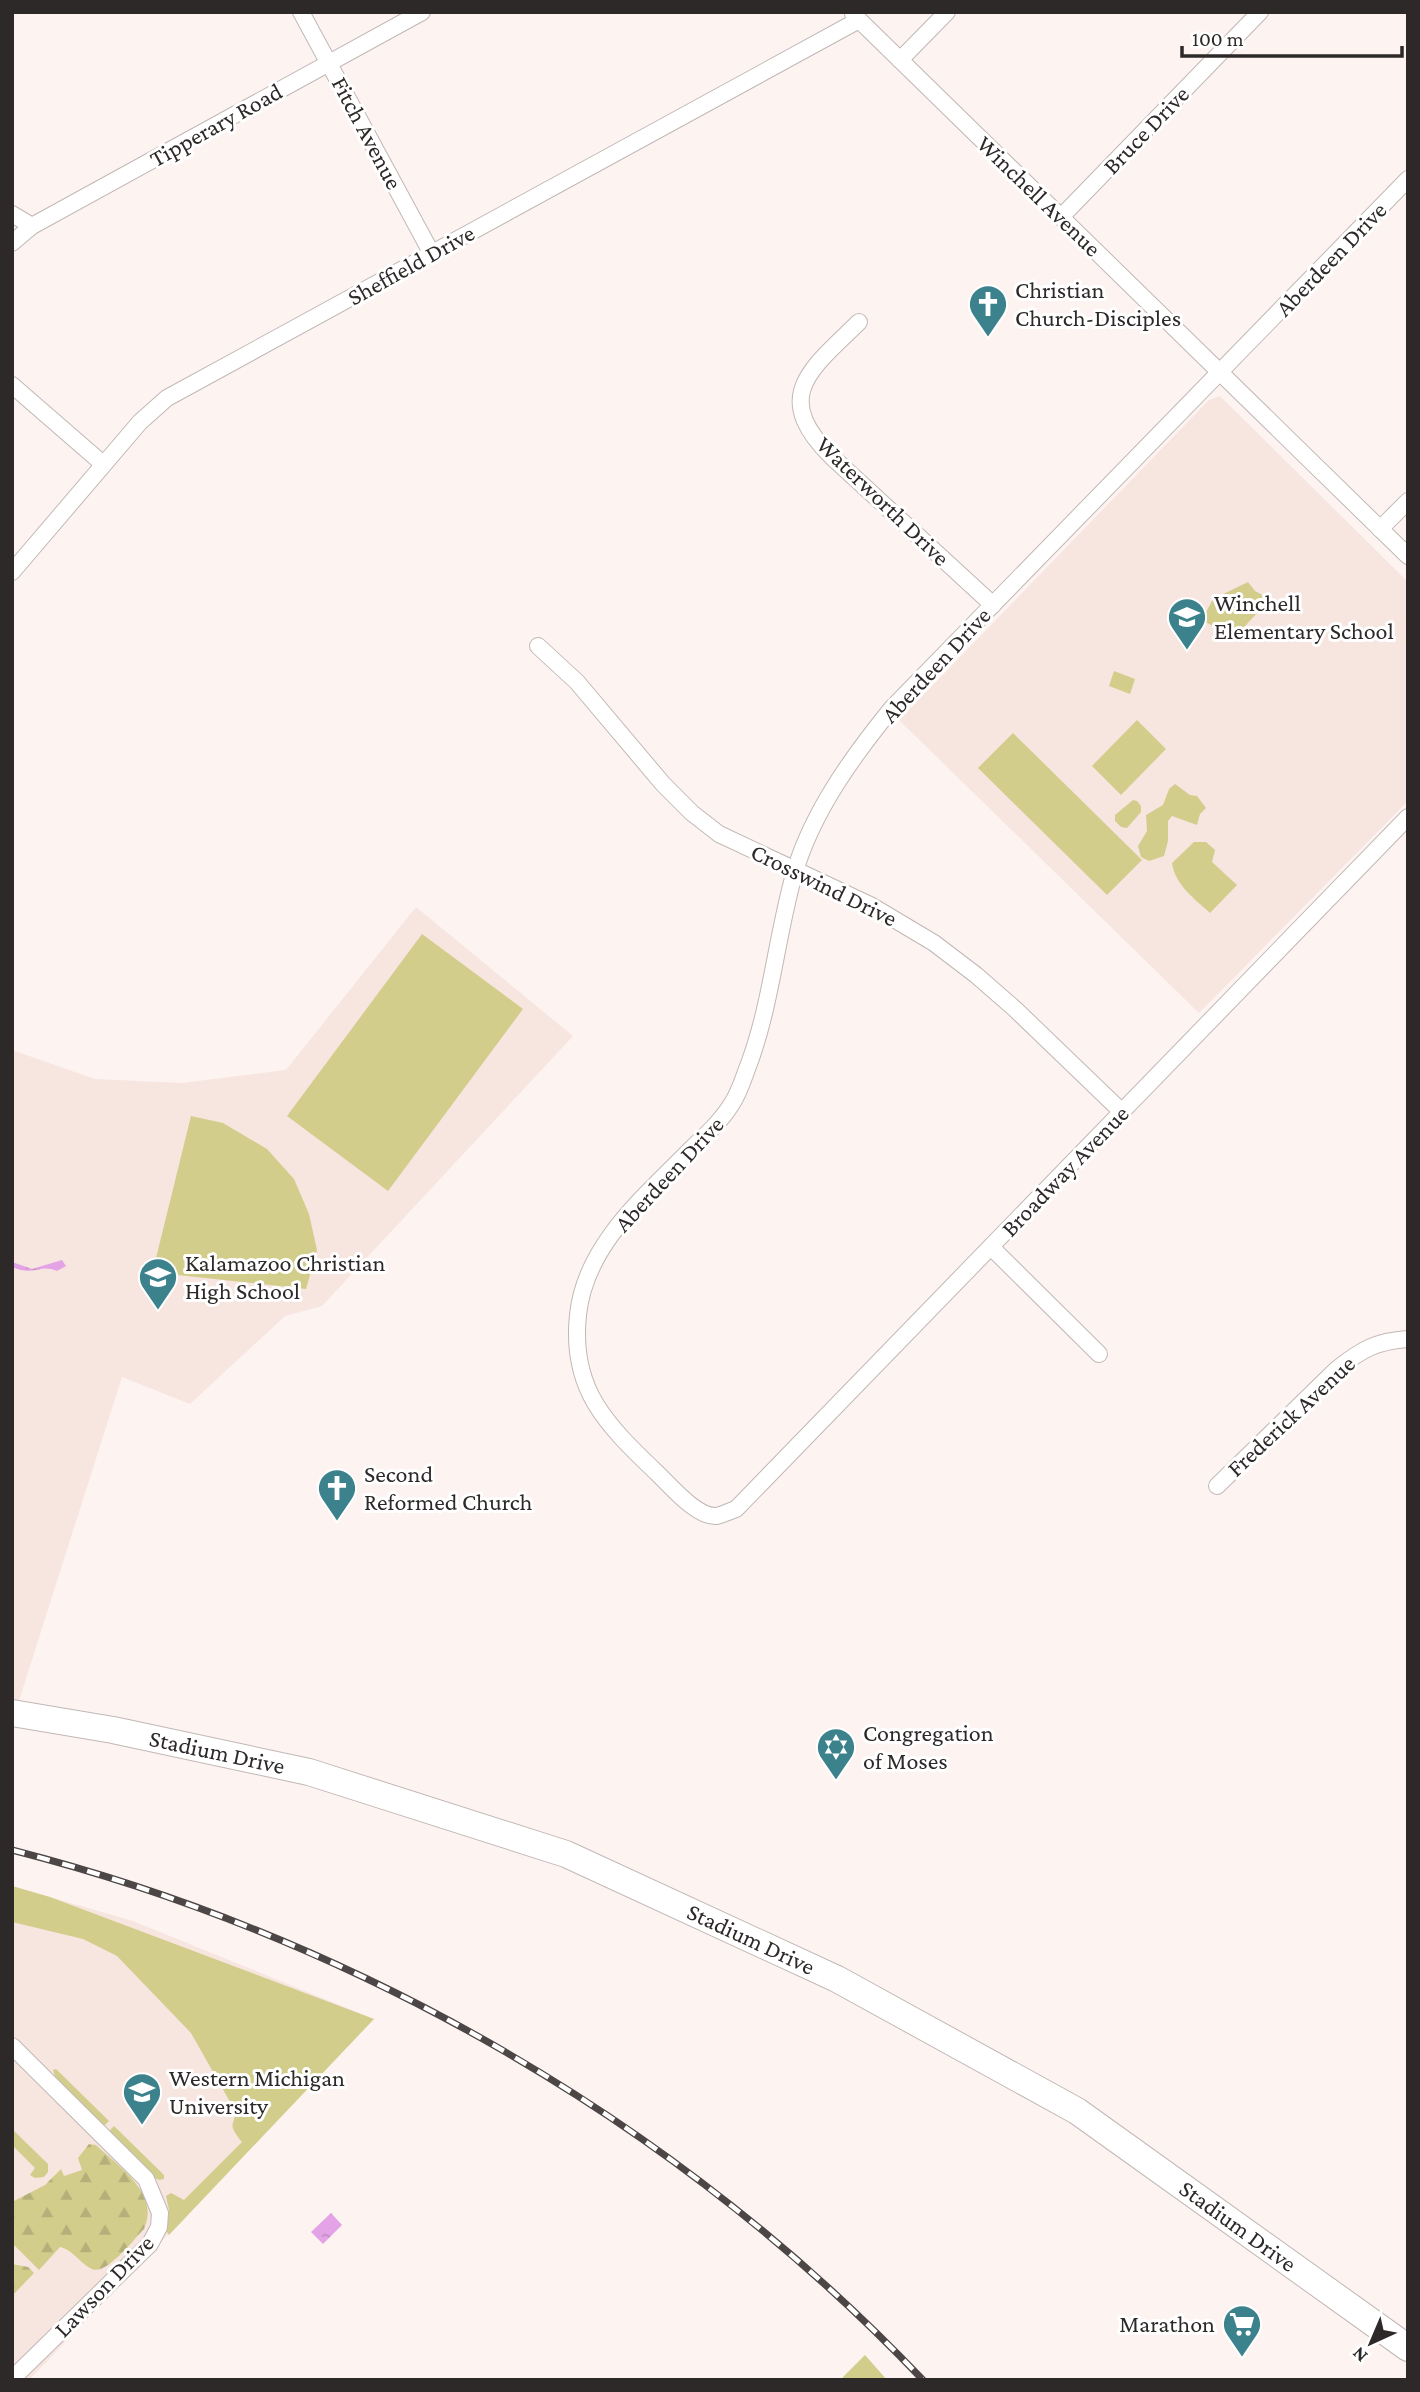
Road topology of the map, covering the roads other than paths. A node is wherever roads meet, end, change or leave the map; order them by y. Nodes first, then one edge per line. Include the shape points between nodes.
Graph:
1 (301, 12) edge
2 (422, 12) edge
3 (947, 12) edge
4 (1260, 12) edge
5 (855, 16) edge
6 (900, 60) junction
7 (330, 62) junction
8 (1408, 179) edge
9 (12, 214) edge
10 (1061, 217) junction
11 (32, 226) junction
12 (12, 243) edge
13 (432, 254) junction
14 (859, 322) dead end
15 (1219, 373) junction
16 (12, 385) edge
17 (103, 464) junction
18 (1408, 501) edge
19 (1380, 529) junction
20 (1408, 556) edge
21 (12, 572) edge
22 (993, 605) junction
23 (538, 646) dead end
24 (1408, 817) edge
25 (796, 870) junction
26 (1122, 1112) junction
27 (990, 1247) junction
28 (1408, 1339) edge
29 (1099, 1354) dead end
30 (1217, 1486) dead end
31 (716, 1516) joint
32 (12, 1713) edge
33 (12, 2046) edge
34 (1405, 2342) edge
35 (12, 2379) edge

1 - 7 street, Fitch Avenue
2 - 7 street, Tipperary Road
3 - 6 street
4 - 10 street, Bruce Drive
5 - 6 street, Winchell Avenue
5 - 13 street, Sheffield Drive
6 - 10 street, Winchell Avenue
7 - 11 street, Tipperary Road
7 - 13 street, Fitch Avenue
8 - 15 street, Aberdeen Drive
9 - 11 street
10 - 15 street, Winchell Avenue
11 - 12 street, Tipperary Road
13 - 17 street, Sheffield Drive via 167,398
14 - 22 street, Waterworth Drive via 805,379 805,422 832,457
15 - 19 street, Winchell Avenue
15 - 22 street, Aberdeen Drive
16 - 17 street
17 - 21 street, Sheffield Drive
18 - 19 street
19 - 20 street, Winchell Avenue
22 - 25 street, Aberdeen Drive via 878,725 831,794
23 - 25 street, Crosswind Drive via 577,682 692,813 719,834
24 - 26 street, Broadway Avenue
25 - 26 street, Crosswind Drive via 872,906 934,943 1014,1009
25 - 31 street, Aberdeen Drive via 758,1036 736,1097 608,1240 582,1289 578,1317 578,1350 585,1385 596,1407 616,1433 691,1505
26 - 27 street, Broadway Avenue
27 - 29 street
27 - 31 street, Broadway Avenue via 736,1509
28 - 30 street, Frederick Avenue via 1372,1344 1358,1352
32 - 34 main road, Stadium Drive via 309,1772 566,1854 837,1979 1077,2111
33 - 35 street, Lawson Drive via 146,2179 160,2213 150,2244

